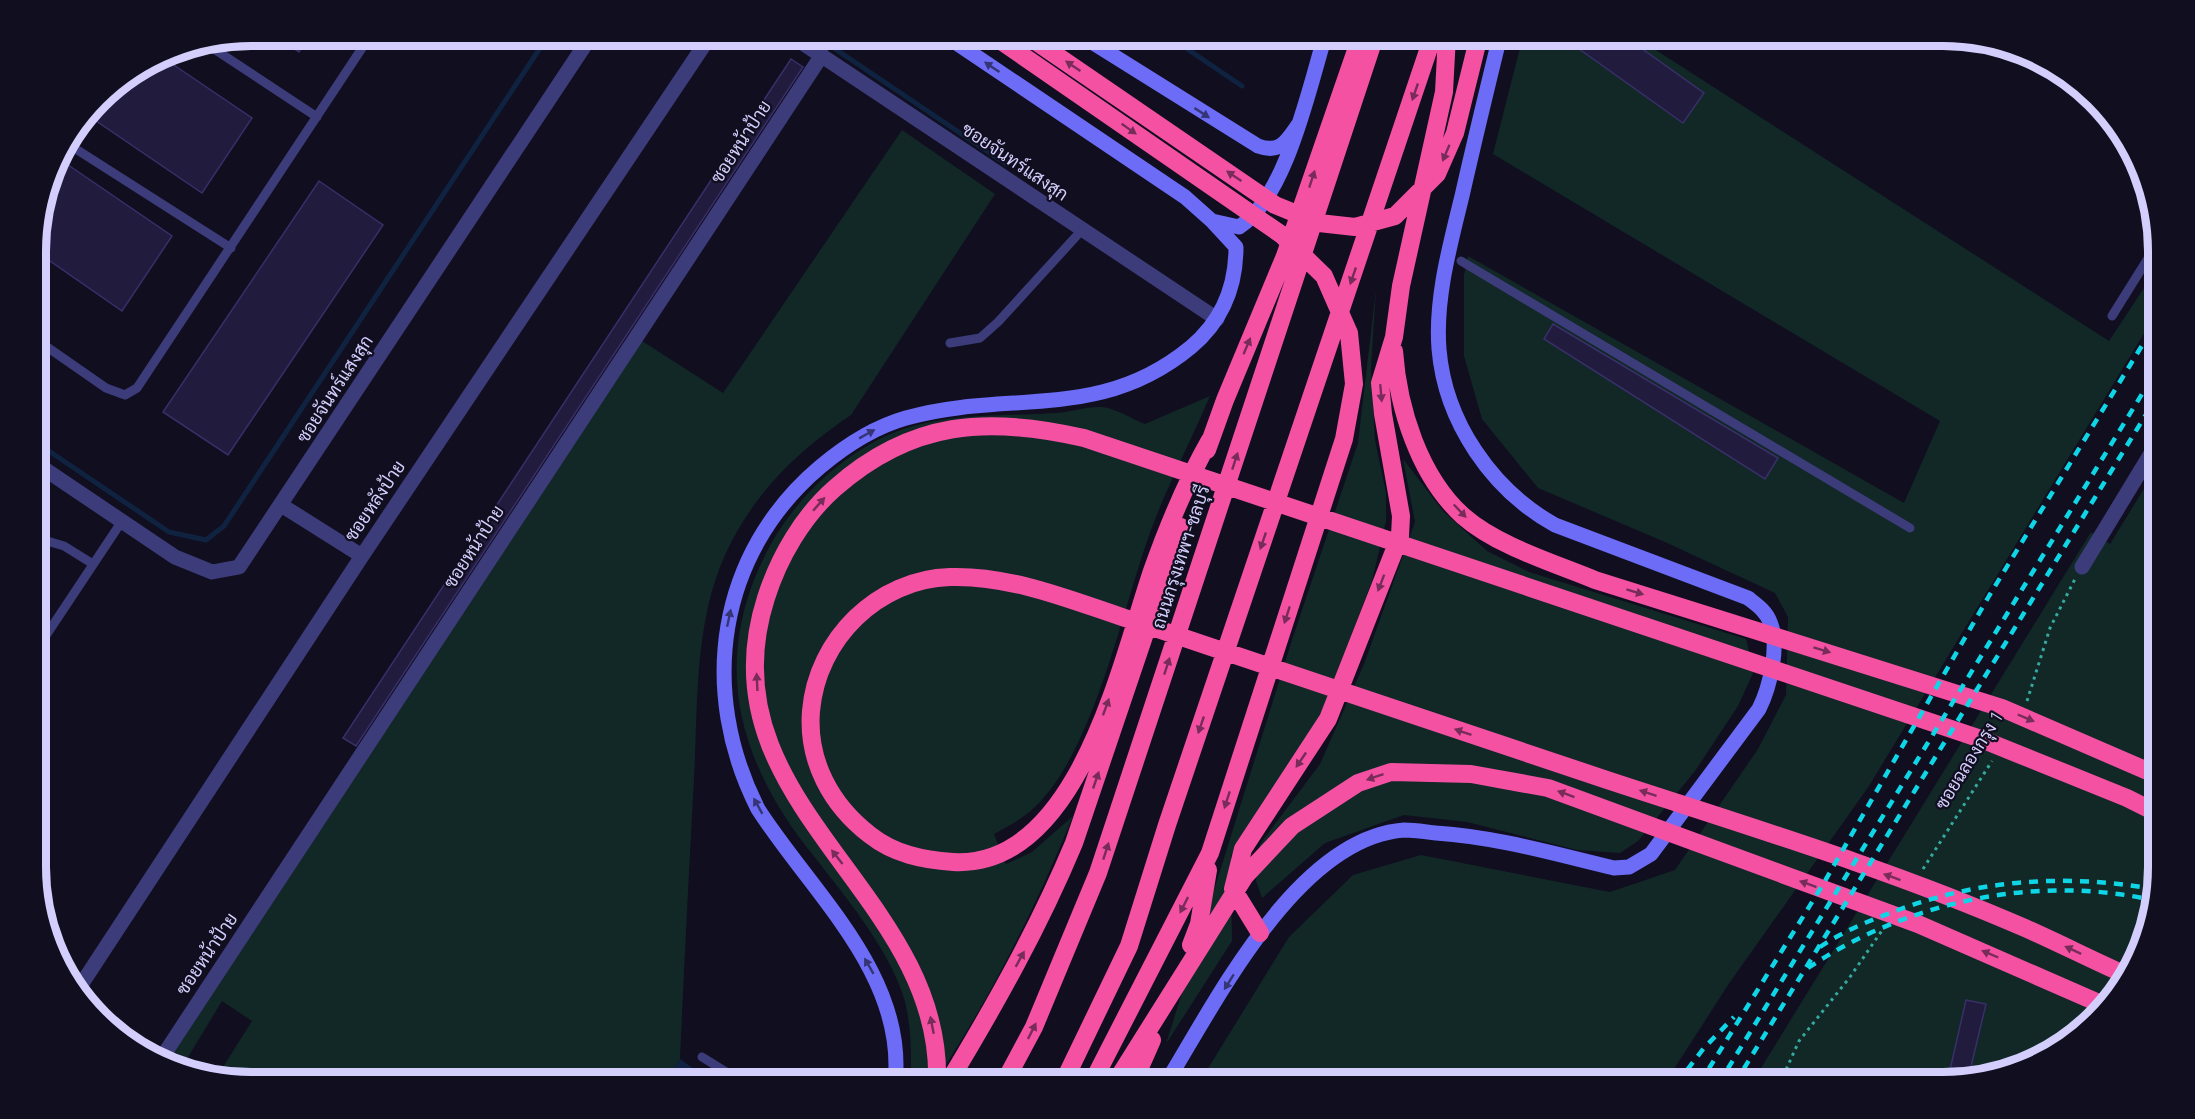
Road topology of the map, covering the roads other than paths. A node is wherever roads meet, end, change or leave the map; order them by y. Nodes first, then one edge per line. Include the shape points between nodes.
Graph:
1 (1099, 46) edge
2 (1322, 46) edge
3 (1357, 46) edge
4 (1372, 46) edge
5 (1430, 46) edge
6 (1446, 46) edge
7 (1476, 46) edge
8 (1498, 46) edge
9 (363, 47) edge
10 (584, 47) edge
11 (703, 47) edge
12 (809, 47) edge
13 (962, 47) edge
14 (1009, 47) edge
15 (1043, 47) edge
16 (215, 50) edge
17 (822, 55) junction
18 (317, 117) junction
19 (1298, 125) junction
20 (75, 148) edge
21 (1212, 221) junction
22 (1081, 231) junction
23 (231, 248) junction
24 (2148, 258) edge
25 (1461, 261) dead end
26 (2112, 316) dead end
27 (1217, 319) junction
28 (1394, 337) junction
29 (950, 344) dead end
30 (47, 347) edge
31 (1210, 440) junction
32 (2148, 458) edge
33 (47, 470) edge
34 (281, 505) junction
35 (122, 521) junction
36 (1910, 528) dead end
37 (47, 541) edge
38 (362, 556) junction
39 (93, 564) junction
40 (2082, 567) road end
41 (1136, 621) edge
42 (1136, 621) edge
43 (1136, 621) edge
44 (1136, 621) edge
45 (46, 635) edge
46 (2148, 771) edge
47 (2148, 808) edge
48 (1210, 853) junction
49 (1260, 933) junction
50 (2119, 972) edge
51 (83, 983) edge
52 (2098, 1003) edge
53 (165, 1053) edge
54 (702, 1057) dead end
55 (726, 1072) edge
56 (895, 1072) edge
57 (938, 1072) edge
58 (954, 1072) edge
59 (1010, 1072) edge
60 (1068, 1072) edge
61 (1098, 1072) edge
62 (1122, 1072) edge
63 (1138, 1072) edge
64 (1173, 1072) edge

1 -> 19 main road via 1258,146 1272,150 1282,146
2 - 19 main road
31 -> 3 highway via 1285,256
59 -> 4 highway, ถนนกรุงเทพฯ-ชลบุรี via 1034,1027 1098,873
5 -> 60 highway via 1129,946
6 - 28 highway via 1444,92 1403,276
7 -> 15 highway via 1455,133 1437,174 1395,216 1356,227 1319,223 1275,204
8 - 49 main road via 1448,255 1440,310 1439,351 1454,413 1493,474 1537,515 1748,598 1762,608 1771,623 1769,689 1759,709 1641,863 1614,868 1478,836 1404,830 1367,841 1327,863 1295,890
9 - 18 lane
10 - 34 street, ซอยจันทร์แสงสุก
11 - 38 street, ซอยหลังป้าย
12 - 17 street, ซอยจันทร์แสงสุก
21 -> 13 main road via 1185,197
14 -> 48 highway via 1282,235 1324,276 1349,333 1354,384 1344,439
16 - 18 lane
17 - 22 street, ซอยจันทร์แสงสุก
17 - 53 street, ซอยหน้าป้าย
18 - 23 lane
19 - 21 main road via 1276,184 1250,220 1239,227
20 - 23 lane
21 - 27 main road via 1236,247 1236,272
22 - 27 street, ซอยจันทร์แสงสุก
22 - 29 lane via 980,338
23 - 30 lane via 137,388 124,395 106,388
24 - 26 lane
25 - 36 lane
56 -> 27 main road via 895,1052 881,991 849,934 758,809 732,743 723,658 733,600 744,571 771,519 788,497 832,457 880,427 938,411 1078,399 1112,391 1158,372 1201,339
28 -> 46 highway via 1404,416 1425,464 1464,516 1486,532 1595,580 2002,708
28 -> 49 highway via 1380,383 1401,516 1400,536 1328,719 1243,849 1233,889
44 -> 31 highway via 1166,534
58 -> 31 highway via 1025,949 1070,853
32 - 40 street
33 - 35 street, ซอยจันทร์แสงสุก
34 - 35 street, ซอยจันทร์แสงสุก via 239,567 212,572 175,557
34 - 38 street
35 - 39 lane
37 - 39 lane via 64,546
38 - 51 street, ซอยหลังป้าย
39 - 45 lane
50 -> 41 highway via 2023,927 1851,861
42 -> 43 highway via 991,579 948,577 918,582 885,595 867,607 834,642 815,686 810,713 813,746 830,794 844,814 894,850 926,860 964,863 1001,852 1035,831 1078,776
57 -> 47 highway via 930,1017 907,958 808,818 770,747 759,703 756,641 760,616 780,563 805,520 825,497 849,476 896,446 966,426 1018,425 1084,438 1981,739
48 -> 61 highway
48 - 63 highway via 1199,924
49 -> 64 main road
52 -> 62 highway via 1918,924 1548,788 1471,774 1391,771 1358,783 1292,826 1245,876
54 - 55 lane

